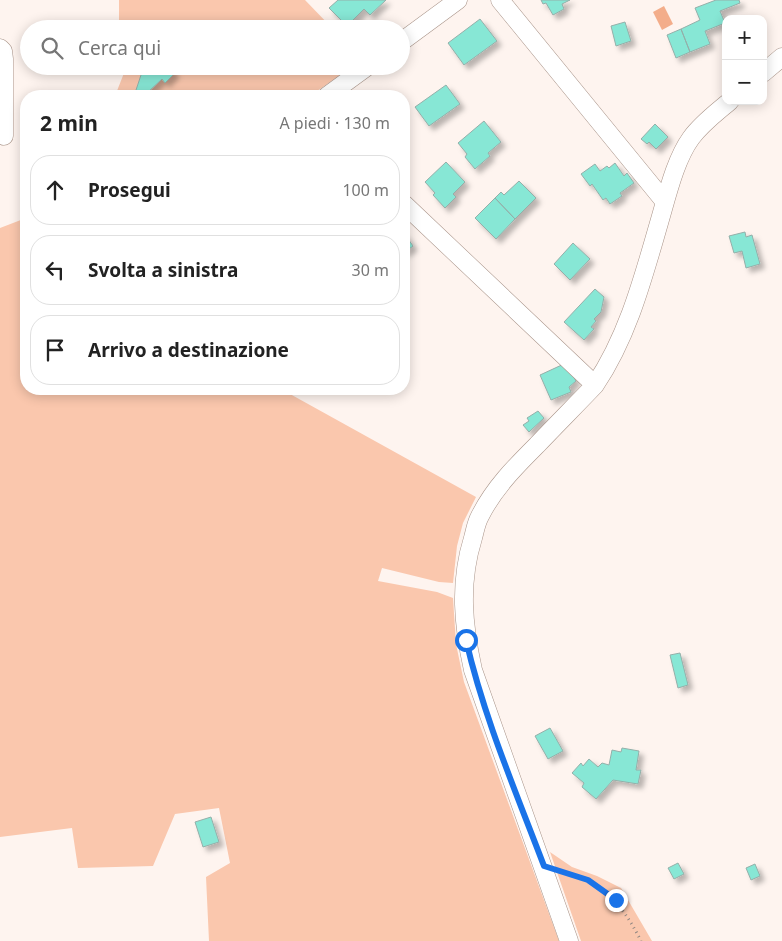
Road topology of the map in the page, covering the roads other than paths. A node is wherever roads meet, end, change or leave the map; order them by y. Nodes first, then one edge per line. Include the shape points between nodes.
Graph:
1 (458, 0) edge
2 (500, 0) edge
3 (410, 35) edge
4 (0, 48) edge
5 (782, 57) edge
6 (767, 70) edge
7 (355, 75) edge
8 (334, 90) edge
9 (725, 105) edge
10 (4, 136) dead end
11 (665, 202) junction
12 (410, 210) edge
13 (595, 385) junction
14 (569, 941) edge

1 - 3 street
2 - 11 street
4 - 10 street via 4,59
5 - 6 street
7 - 8 street
9 - 11 street via 691,138
11 - 13 street via 630,315
12 - 13 street
13 - 14 street via 505,478 489,499 478,518 464,577 466,640 473,670

